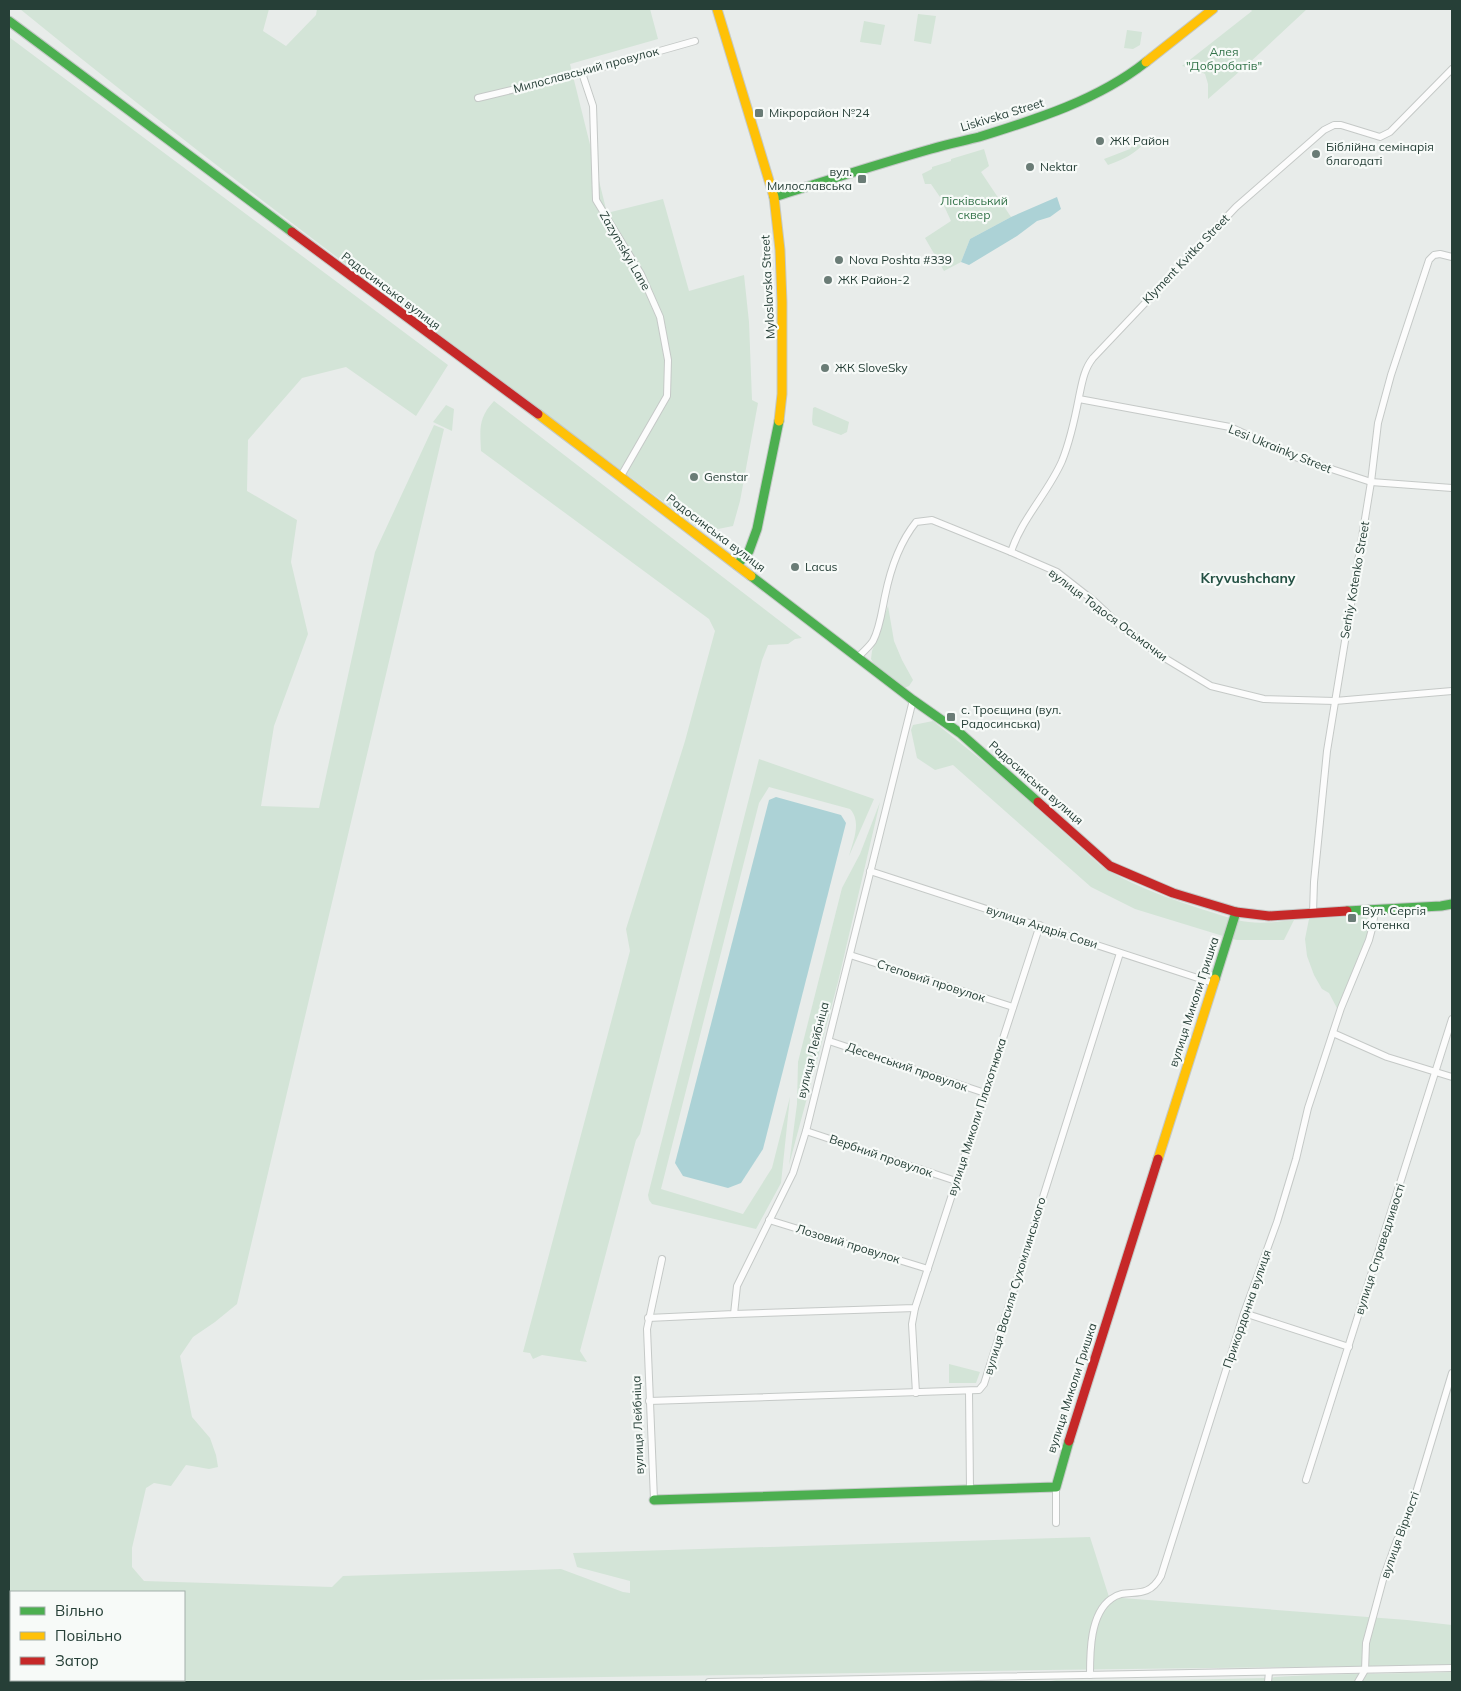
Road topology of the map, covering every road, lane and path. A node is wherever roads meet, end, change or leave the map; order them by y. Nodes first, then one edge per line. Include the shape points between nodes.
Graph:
1 (717, 9) edge
2 (1213, 9) edge
3 (11, 23) edge
4 (695, 40) dead end
5 (1452, 69) edge
6 (582, 73) junction
7 (478, 98) dead end
8 (774, 197) junction
9 (1452, 258) edge
10 (1079, 399) junction
11 (620, 476) junction
12 (1371, 482) junction
13 (1452, 488) edge
14 (1011, 552) junction
15 (737, 565) junction
16 (857, 658) junction
17 (1452, 692) edge
18 (913, 700) junction
19 (1334, 701) junction
20 (870, 871) junction
21 (1452, 904) edge
22 (1375, 910) junction
23 (1236, 912) junction
24 (1314, 913) junction
25 (1040, 925) junction
26 (1120, 952) junction
27 (850, 955) junction
28 (1213, 983) junction
29 (1013, 1007) junction
30 (1452, 1019) edge
31 (1333, 1033) junction
32 (829, 1041) junction
33 (1435, 1071) junction
34 (1452, 1077) edge
35 (985, 1093) junction
36 (806, 1130) junction
37 (956, 1181) junction
38 (769, 1220) junction
39 (662, 1259) dead end
40 (928, 1269) junction
41 (915, 1308) junction
42 (1244, 1313) junction
43 (734, 1314) junction
44 (648, 1318) junction
45 (1348, 1347) junction
46 (1452, 1376) edge
47 (969, 1391) junction
48 (916, 1393) junction
49 (649, 1401) junction
50 (1306, 1480) dead end
51 (1056, 1488) junction
52 (970, 1490) junction
53 (654, 1500) joint
54 (1056, 1524) dead end
55 (1452, 1668) edge
56 (1365, 1670) junction
57 (1269, 1672) junction
58 (1090, 1675) junction
59 (709, 1682) edge
60 (1268, 1682) edge
61 (1358, 1682) edge

1 - 8 street, Myloslavska Street
2 - 8 street, Liskivska Street via 1127,77 1057,111
3 - 11 street, Радосинська вулиця
4 - 6 street, Милославський провулок
5 - 10 street, Klyment Kvitka Street via 1390,132 1380,137 1334,125 1324,130 1236,207 1089,363
6 - 7 street, Милославський провулок
6 - 11 street, Zazymskyi Lane via 593,106 596,200 645,283 660,317 668,360 667,396
8 - 15 street, Myloslavska Street via 780,250 782,394 778,431 757,529 748,551
9 - 12 street, Serhiy Kotenko Street via 1440,254 1430,260 1378,423
10 - 12 street, Lesi Ukrainky Street via 1230,428 1298,458
10 - 14 street, Klyment Kvitka Street via 1062,462 1021,528
11 - 15 street, Радосинська вулиця
12 - 13 street, Lesi Ukrainky Street
12 - 19 street, Serhiy Kotenko Street
14 - 16 street, вулиця Тодося Осьмачки via 932,520 916,522 898,553 872,641
14 - 19 street, вулиця Тодося Осьмачки via 1057,572 1124,629 1211,686 1264,699
15 - 16 street, Радосинська вулиця
16 - 18 street, Радосинська вулиця
17 - 19 street, вулиця Тодося Осьмачки
18 - 20 street, вулиця Лейбніца
18 - 23 street, Радосинська вулиця via 960,733 1110,866 1173,892
19 - 24 street, Serhiy Kotenko Street via 1322,789
20 - 25 street, вулиця Андрія Сови
20 - 27 street, вулиця Лейбніца
21 - 22 street, Радосинська вулиця
22 - 24 street, Радосинська вулиця
22 - 31 street, Прикордонна вулиця via 1362,960
23 - 24 street, Радосинська вулиця via 1269,916
23 - 28 street, вулиця Миколи Гришка
25 - 26 street, вулиця Андрія Сови
25 - 29 street, вулиця Миколи Плахотнюка
26 - 28 street, вулиця Андрія Сови
26 - 47 street, вулиця Василя Сухомлинського via 984,1384 979,1390
27 - 29 street, Степовий провулок
27 - 32 street, вулиця Лейбніца
28 - 51 street, вулиця Миколи Гришка
29 - 35 street, вулиця Миколи Плахотнюка
30 - 33 street, вулиця Справедливості
31 - 33 street via 1386,1057
31 - 42 street, Прикордонна вулиця via 1308,1108 1277,1222
32 - 35 street, Десенський провулок
32 - 36 street, вулиця Лейбніца
33 - 34 street
33 - 45 street, вулиця Справедливості
35 - 37 street, вулиця Миколи Плахотнюка
36 - 37 street, Вербний провулок
36 - 38 street, вулиця Лейбніца via 793,1173
37 - 40 street, вулиця Миколи Плахотнюка
38 - 40 street, Лозовий провулок
38 - 43 street, вулиця Лейбніца via 737,1286
39 - 44 street, вулиця Лейбніца
40 - 41 street, вулиця Миколи Плахотнюка
41 - 43 street
41 - 48 street, вулиця Миколи Плахотнюка via 912,1324
42 - 45 street
42 - 58 street, Прикордонна вулиця via 1161,1576 1150,1589 1111,1598 1101,1610 1090,1650
43 - 44 street
44 - 49 street, вулиця Лейбніца
45 - 50 street, вулиця Справедливості
46 - 56 street, вулиця Вірності via 1406,1526 1397,1540 1384,1576 1366,1643
47 - 48 street
47 - 52 street
48 - 49 street
49 - 53 street, вулиця Лейбніца
51 - 52 street
51 - 54 street
52 - 53 street
55 - 56 street
56 - 57 street
56 - 61 street
57 - 58 street
57 - 60 street
58 - 59 street

